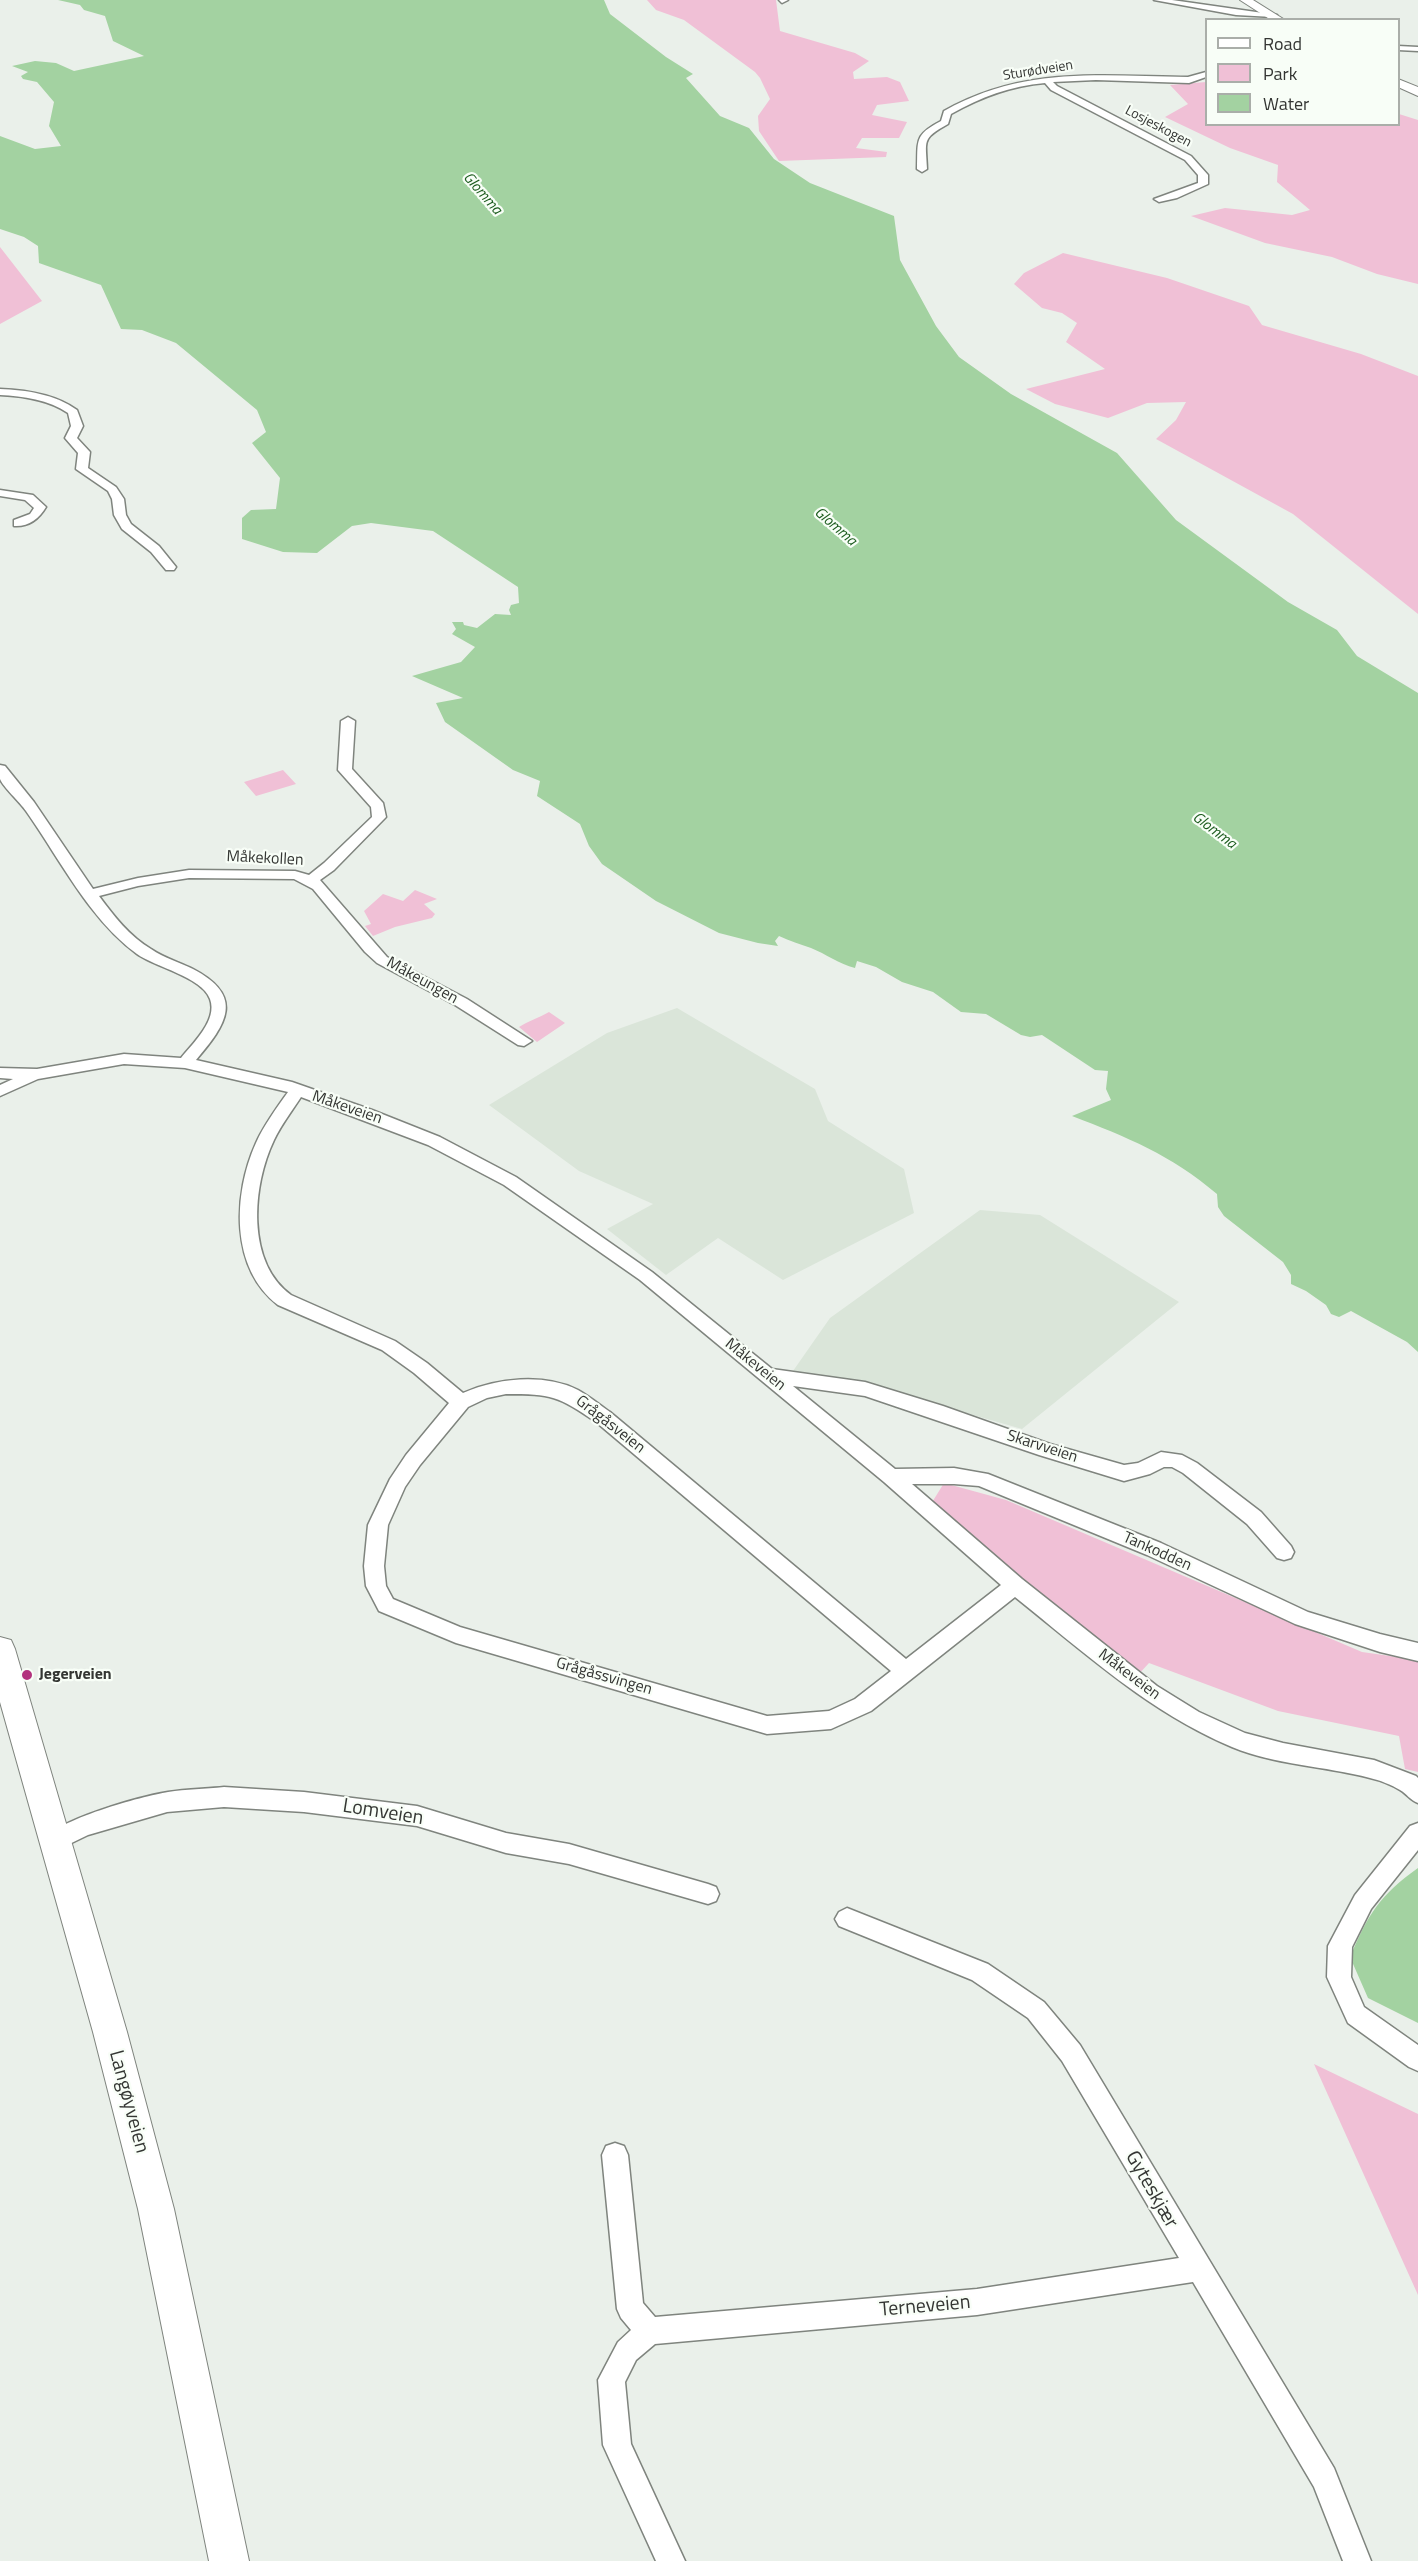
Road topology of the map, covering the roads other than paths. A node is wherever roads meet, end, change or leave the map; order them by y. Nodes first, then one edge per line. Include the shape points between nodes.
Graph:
1 (1158, 0) edge
2 (1245, 0) edge
3 (1276, 17) edge
4 (1400, 48) edge
5 (1418, 49) edge
6 (1205, 74) edge
7 (1048, 81) junction
8 (1400, 83) edge
9 (1418, 92) edge
10 (922, 169) dead end
11 (1159, 199) dead end
12 (0, 392) edge
13 (0, 493) edge
14 (18, 523) dead end
15 (170, 567) dead end
16 (348, 721) dead end
17 (0, 769) edge
18 (310, 880) junction
19 (90, 894) junction
20 (524, 1041) dead end
21 (184, 1063) junction
22 (0, 1073) edge
23 (37, 1074) junction
24 (297, 1091) junction
25 (0, 1092) edge
26 (770, 1376) junction
27 (461, 1402) junction
28 (891, 1477) junction
29 (1284, 1552) dead end
30 (1015, 1585) junction
31 (0, 1649) edge
32 (1418, 1652) edge
33 (906, 1671) junction
34 (1418, 1793) edge
35 (1418, 1833) edge
36 (55, 1841) junction
37 (708, 1894) dead end
38 (846, 1919) dead end
39 (1418, 2059) edge
40 (615, 2155) dead end
41 (1197, 2268) junction
42 (650, 2331) junction
43 (229, 2561) edge
44 (671, 2561) edge
45 (1357, 2561) edge

1 - 3 street
2 - 3 main road
4 - 5 street
6 - 7 street, Sturødveien via 1189,80 1088,77
7 - 10 street, Sturødveien via 976,96 946,113 945,122 922,139
7 - 11 street, Losjeskogen via 1054,88 1194,163 1203,175 1203,184
8 - 9 main road
12 - 15 street via 26,393 73,412 76,426 71,438 84,452 82,469 112,489 126,526
13 - 14 street via 29,497 40,507 35,516
16 - 18 street, Måkekollen via 345,770 378,806 379,817 327,870
17 - 19 street
18 - 19 street, Måkekollen via 295,875 189,874
18 - 20 street, Måkeungen via 382,960
19 - 21 street via 144,951 195,977 215,993 219,1009 213,1025
21 - 23 street, Måkeveien via 124,1059
21 - 24 street, Måkeveien
22 - 23 street, Måkeveien
23 - 25 street, Måkeveien
24 - 26 street, Måkeveien via 434,1141 510,1180 646,1276
24 - 27 street via 265,1142 250,1185 250,1236 260,1274 292,1304 360,1331 399,1352
26 - 28 street, Måkeveien
26 - 29 street, Skarvveien via 865,1389 1124,1473 1161,1459 1175,1460 1254,1518
27 - 33 street, Grågåsveien via 483,1392 518,1386 556,1390 584,1403
27 - 33 street, Grågåssvingen via 397,1484 378,1525 374,1566 376,1586 386,1605 456,1634 766,1725 831,1720 863,1705
28 - 30 street, Måkeveien
28 - 32 street, Tankodden via 981,1479 1154,1549 1302,1618
30 - 33 street, Grågåssvingen
30 - 34 street, Måkeveien via 1149,1692 1191,1718 1241,1741 1374,1769 1408,1783
31 - 36 main road, Langøyveien
35 - 39 street via 1363,1902 1340,1946 1339,1977 1356,2015
36 - 37 street, Lomveien via 81,1827 167,1802 224,1797 304,1802 417,1816 497,1841 569,1854
36 - 43 main road, Langøyveien via 156,2209
38 - 41 street, Gyteskjær via 980,1972 1036,2010 1071,2053
40 - 42 street via 630,2309
41 - 42 street, Terneveien via 977,2302
41 - 45 street, Gyteskjær via 1324,2478
42 - 44 street via 627,2351 611,2380 617,2445

